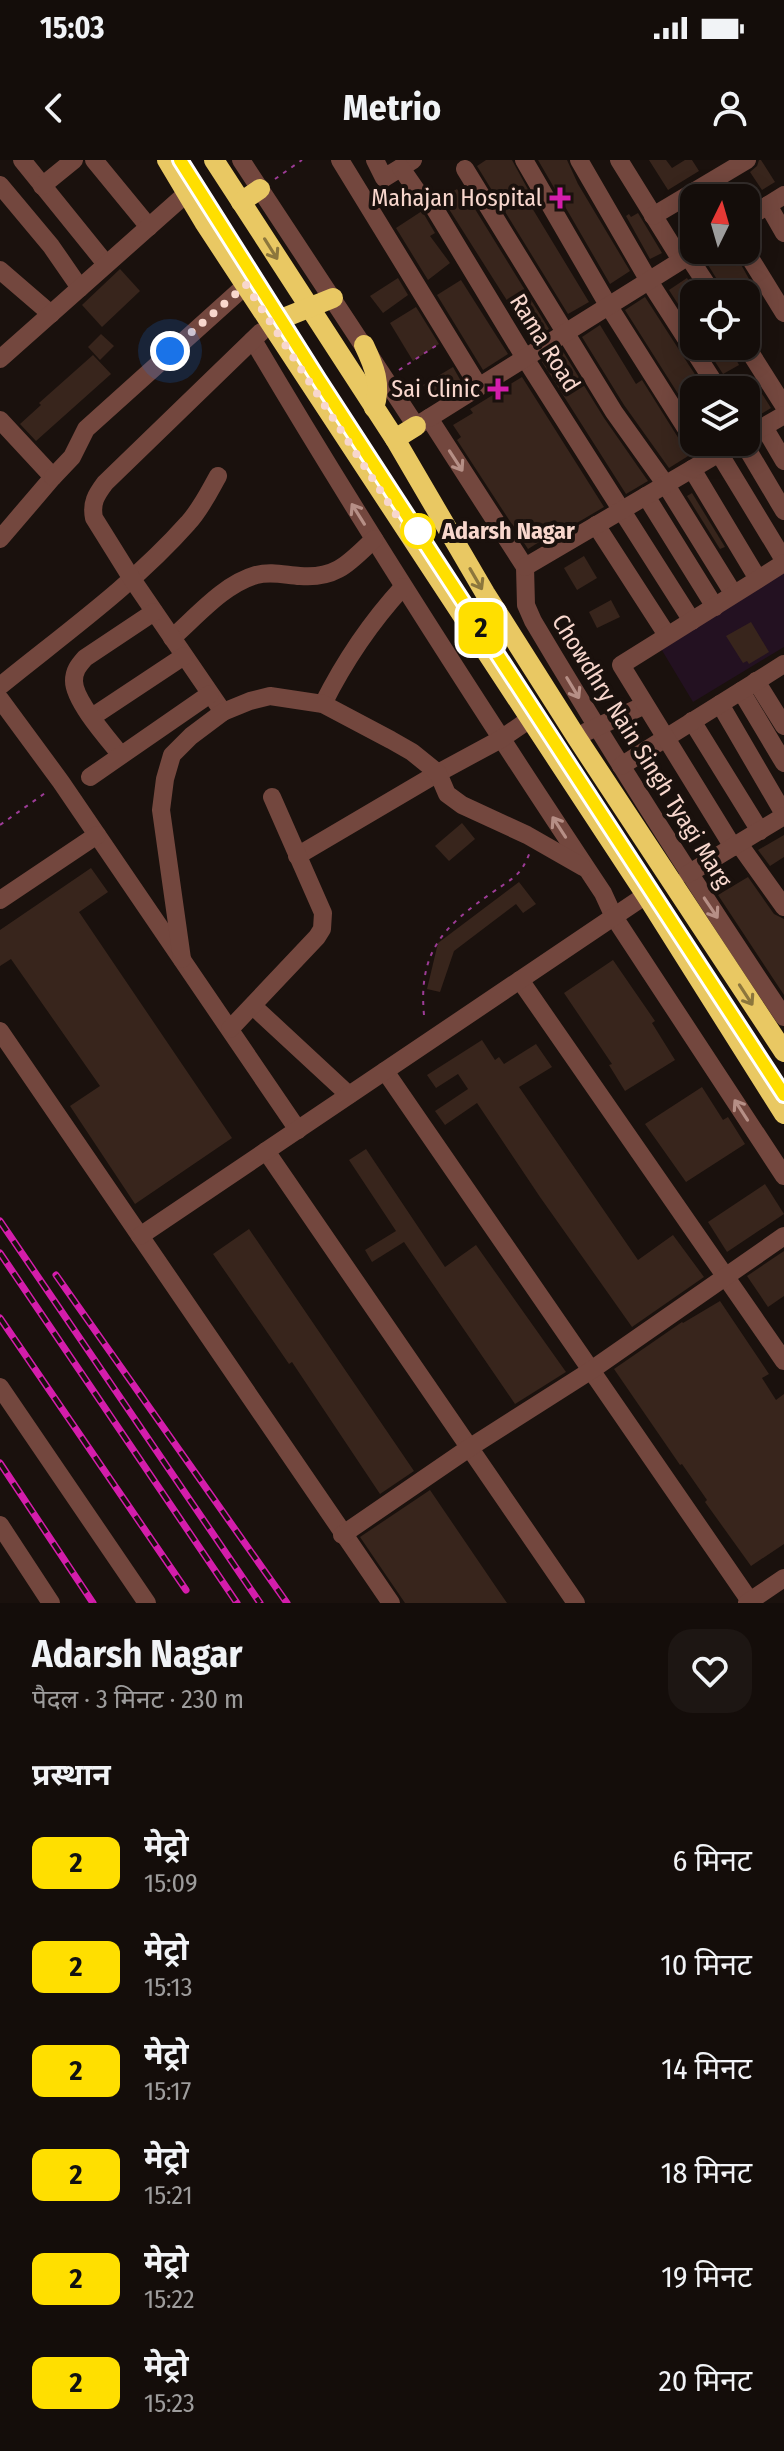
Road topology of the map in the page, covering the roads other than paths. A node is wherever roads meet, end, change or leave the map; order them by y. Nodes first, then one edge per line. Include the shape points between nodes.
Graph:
1 (22, 160) edge
2 (74, 160) edge
3 (94, 160) edge
4 (167, 160) edge
5 (214, 160) edge
6 (241, 160) edge
7 (340, 160) edge
8 (375, 160) edge
9 (524, 160) edge
10 (579, 160) edge
11 (619, 160) edge
12 (747, 160) edge
13 (726, 165) edge
14 (465, 169) dead end
15 (397, 173) edge
16 (0, 185) edge
17 (42, 186) junction
18 (260, 189) junction
19 (187, 193) junction
20 (776, 200) edge
21 (241, 202) junction
22 (653, 216) junction
23 (149, 227) junction
24 (784, 233) edge
25 (680, 245) edge
26 (680, 261) edge
27 (106, 264) junction
28 (754, 264) edge
29 (0, 270) edge
30 (649, 281) junction
31 (246, 285) junction
32 (80, 288) junction
33 (333, 298) junction
34 (608, 305) junction
35 (308, 308) junction
36 (784, 313) edge
37 (51, 314) junction
38 (271, 323) junction
39 (564, 332) junction
40 (253, 340) junction
41 (364, 345) junction
42 (525, 357) junction
43 (0, 359) edge
44 (755, 360) edge
45 (710, 376) edge
46 (479, 387) junction
47 (784, 406) edge
48 (374, 408) junction
49 (784, 415) edge
50 (680, 419) edge
51 (0, 420) edge
52 (422, 422) junction
53 (760, 429) edge
54 (395, 439) junction
55 (760, 444) edge
56 (703, 456) edge
57 (714, 456) edge
58 (758, 456) edge
59 (706, 461) junction
60 (784, 461) edge
61 (218, 476) dead end
62 (53, 477) junction
63 (666, 485) junction
64 (646, 496) junction
65 (622, 510) junction
66 (784, 511) edge
67 (596, 525) junction
68 (0, 539) edge
69 (374, 539) junction
70 (784, 561) edge
71 (525, 567) junction
72 (132, 579) junction
73 (758, 579) junction
74 (403, 587) junction
75 (733, 593) junction
76 (715, 607) junction
77 (154, 612) junction
78 (692, 621) junction
79 (667, 635) junction
80 (172, 638) junction
81 (184, 656) junction
82 (783, 667) edge
83 (0, 686) edge
84 (749, 686) junction
85 (210, 694) junction
86 (0, 699) edge
87 (323, 704) junction
88 (720, 704) junction
89 (645, 705) junction
90 (223, 712) junction
91 (92, 717) junction
92 (530, 719) junction
93 (692, 721) junction
94 (595, 726) junction
95 (784, 726) edge
96 (577, 738) junction
97 (665, 738) junction
98 (501, 739) junction
99 (121, 755) junction
100 (784, 763) edge
101 (621, 766) junction
102 (438, 773) junction
103 (90, 777) dead end
104 (272, 797) dead end
105 (784, 815) edge
106 (760, 831) junction
107 (97, 835) junction
108 (736, 845) junction
109 (297, 856) junction
110 (587, 869) junction
111 (688, 874) junction
112 (646, 895) junction
113 (0, 900) edge
114 (784, 907) edge
115 (614, 917) junction
116 (182, 959) junction
117 (520, 980) junction
118 (253, 1006) junction
119 (784, 1017) edge
120 (230, 1029) junction
121 (0, 1031) edge
122 (784, 1052) edge
123 (385, 1071) junction
124 (349, 1095) junction
125 (784, 1114) edge
126 (298, 1130) junction
127 (266, 1151) junction
128 (784, 1176) edge
129 (140, 1236) junction
130 (784, 1236) edge
131 (726, 1275) junction
132 (784, 1361) edge
133 (590, 1371) junction
134 (0, 1387) edge
135 (469, 1448) junction
136 (0, 1525) edge
137 (342, 1535) junction
138 (784, 1578) edge
139 (748, 1602) edge
140 (51, 1603) edge
141 (147, 1603) edge
142 (391, 1603) edge
143 (576, 1603) edge

1 - 17 street
2 - 17 street
3 - 23 street
4 - 19 main road
5 - 21 main road
6 - 18 street
7 - 46 street
8 - 15 street, Rama Road
9 - 34 street
10 - 30 street
11 - 22 street
12 - 13 street
13 - 22 street
14 - 39 street
15 - 42 street, Rama Road via 430,201
16 - 32 street
17 - 27 street
18 - 21 main road
18 - 33 street
19 - 23 street
19 - 31 main road
20 - 24 street
21 -> 35 main road
22 - 25 street
23 - 27 street
26 - 30 street
27 - 32 street
28 - 36 street
29 - 37 street
30 - 34 street
30 - 45 street
31 - 38 main road
31 - 62 street via 86,429 72,457
32 - 37 street
33 - 35 main road
33 - 41 street
34 - 39 street
34 - 50 street
35 - 38 main road
35 - 48 main road
37 - 43 street
38 - 40 street
38 - 92 main road
39 - 42 street
39 - 63 street
69 -> 40 street
40 - 72 street via 96,494 94,518
41 - 48 main road via 377,382
41 - 52 street
42 - 46 street
42 - 65 street, Rama Road
44 - 47 street
46 - 52 street
48 - 54 main road
49 - 53 street
51 - 62 street
52 - 54 main road
52 -> 71 street
54 -> 96 main road
55 - 60 street
56 - 59 street
57 - 59 street
58 - 66 street
59 - 63 street
59 - 70 street
59 - 73 street
61 - 72 street via 189,522
62 - 68 street
63 - 64 street
63 - 75 street
64 - 65 street
64 - 76 street
65 - 67 street
65 - 78 street, Rama Road
67 - 71 street
67 - 79 street
69 - 74 street
69 - 80 street via 343,569 325,576 276,573 242,580
70 - 73 street
71 -> 94 street, Chowdhry Nain Singh Tyagi Marg via 526,605 533,621
72 - 77 street
72 - 83 street
73 - 75 street
74 - 87 street via 354,647
74 - 98 street
75 - 76 street
76 - 78 street
77 - 80 street
77 - 91 street via 76,669 74,683
78 - 79 street
79 - 89 street via 621,665
80 - 81 street
81 - 85 street
81 - 91 street
82 - 84 street
84 - 88 street
84 - 95 street
84 - 100 street
85 - 90 street
85 - 99 street
86 - 107 street
87 - 90 street via 270,696
87 - 102 street via 412,752
88 - 93 street
88 - 105 street
89 - 94 street
89 - 97 street
90 - 116 street via 172,755 165,779 161,810
91 - 99 street
92 - 98 street
92 - 112 main road
93 - 97 street
93 - 106 street
94 - 96 street
94 - 101 street, Chowdhry Nain Singh Tyagi Marg
96 -> 122 main road
97 - 101 street
97 - 108 street
98 - 102 street
110 -> 98 street
99 - 103 street
101 - 111 street, Chowdhry Nain Singh Tyagi Marg
102 - 109 street
102 - 110 street via 447,794 462,805
104 - 109 street
105 - 106 street
106 - 108 street
107 - 113 street
107 - 116 street
108 - 111 street
108 - 114 street
109 - 118 street via 323,913 322,929
110 - 115 street
111 -> 119 street, Chowdhry Nain Singh Tyagi Marg
112 - 115 street
112 - 125 main road
115 - 117 street
128 -> 115 street
116 - 120 street
117 - 123 street
117 - 131 street
118 - 120 street
118 - 124 street
120 - 126 street
121 - 129 street
123 - 124 street
123 - 133 street
124 - 126 street
126 - 127 street
127 - 129 street
127 - 135 street
129 - 137 street
130 - 131 street
131 - 132 street
131 - 133 street
133 - 135 street
133 - 139 street
134 - 141 street
135 - 137 street
135 - 143 street
136 - 140 street
137 - 142 street
138 - 139 street

